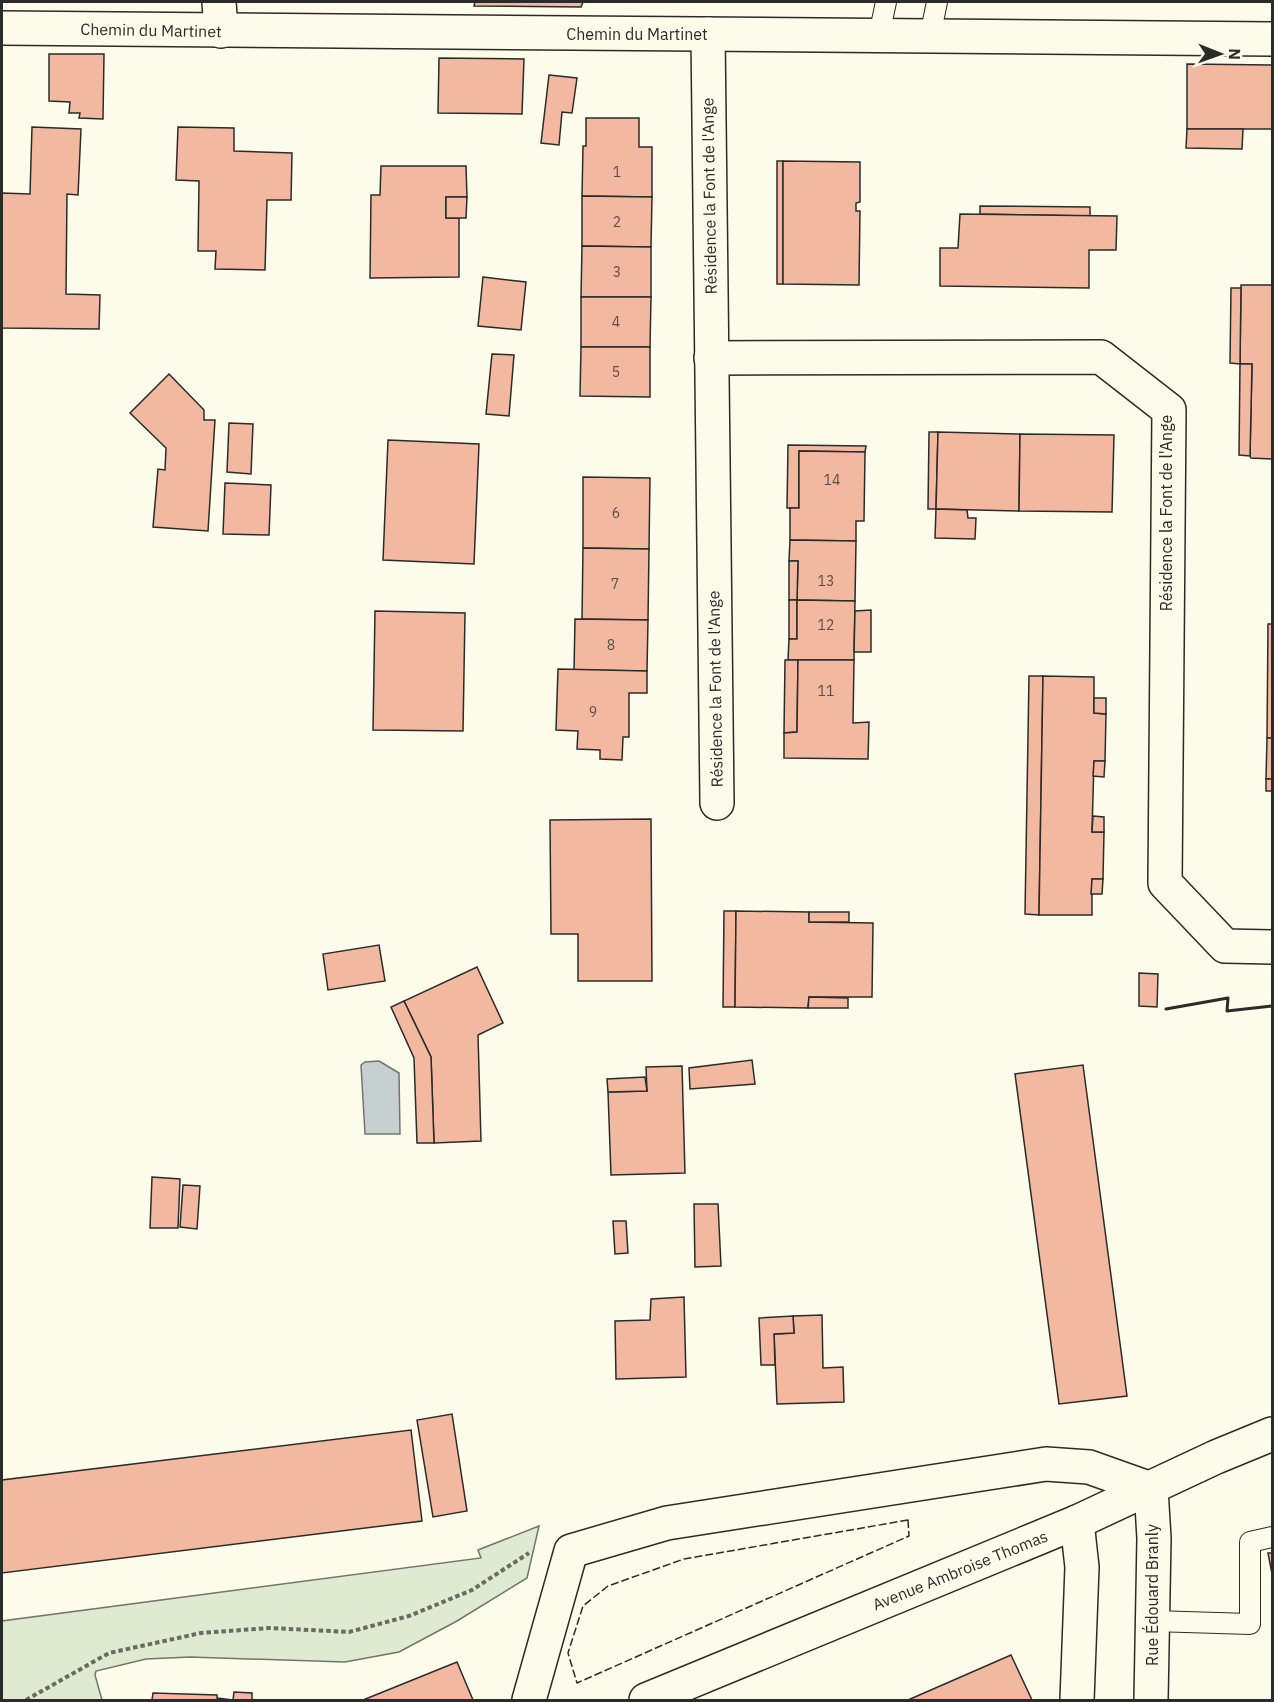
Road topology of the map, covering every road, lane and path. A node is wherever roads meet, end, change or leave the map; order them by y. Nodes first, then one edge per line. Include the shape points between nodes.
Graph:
1 (886, 2) edge
2 (937, 2) edge
3 (220, 16) edge
4 (2, 28) edge
5 (708, 34) junction
6 (879, 35) junction
7 (930, 36) junction
8 (1272, 39) edge
9 (711, 358) junction
10 (717, 803) dead end
11 (1272, 947) edge
12 (1272, 1434) edge
13 (1151, 1489) junction
14 (1077, 1522) junction
15 (1272, 1537) edge
16 (571, 1551) junction
17 (1153, 1621) junction
18 (26, 1701) edge
19 (529, 1701) edge
20 (646, 1701) edge
21 (1077, 1701) edge
22 (1151, 1701) edge

1 - 6 lane
2 - 7 lane
3 - 4 street, Chemin du Martinet
3 - 5 street, Chemin du Martinet
5 - 6 street, Chemin du Martinet
5 - 9 street, Résidence la Font de l'Ange
6 - 7 street, Chemin du Martinet
7 - 8 street, Chemin du Martinet
9 - 10 street, Résidence la Font de l'Ange
9 - 11 street, Résidence la Font de l'Ange via 1101,357 1169,410 1165,883 1225,946
12 - 13 street, Avenue Ambroise Thomas
13 - 14 street, Avenue Ambroise Thomas
13 - 16 street via 1089,1467 1046,1464 667,1523
13 - 17 street, Rue Édouard Branly
14 - 20 street, Avenue Ambroise Thomas
14 - 21 street via 1082,1567
15 - 17 lane via 1250,1542 1250,1624
16 - 18 path via 533,1550 472,1590 409,1616 349,1632 269,1628 212,1632 109,1653
16 - 19 street
17 - 22 street, Rue Édouard Branly

